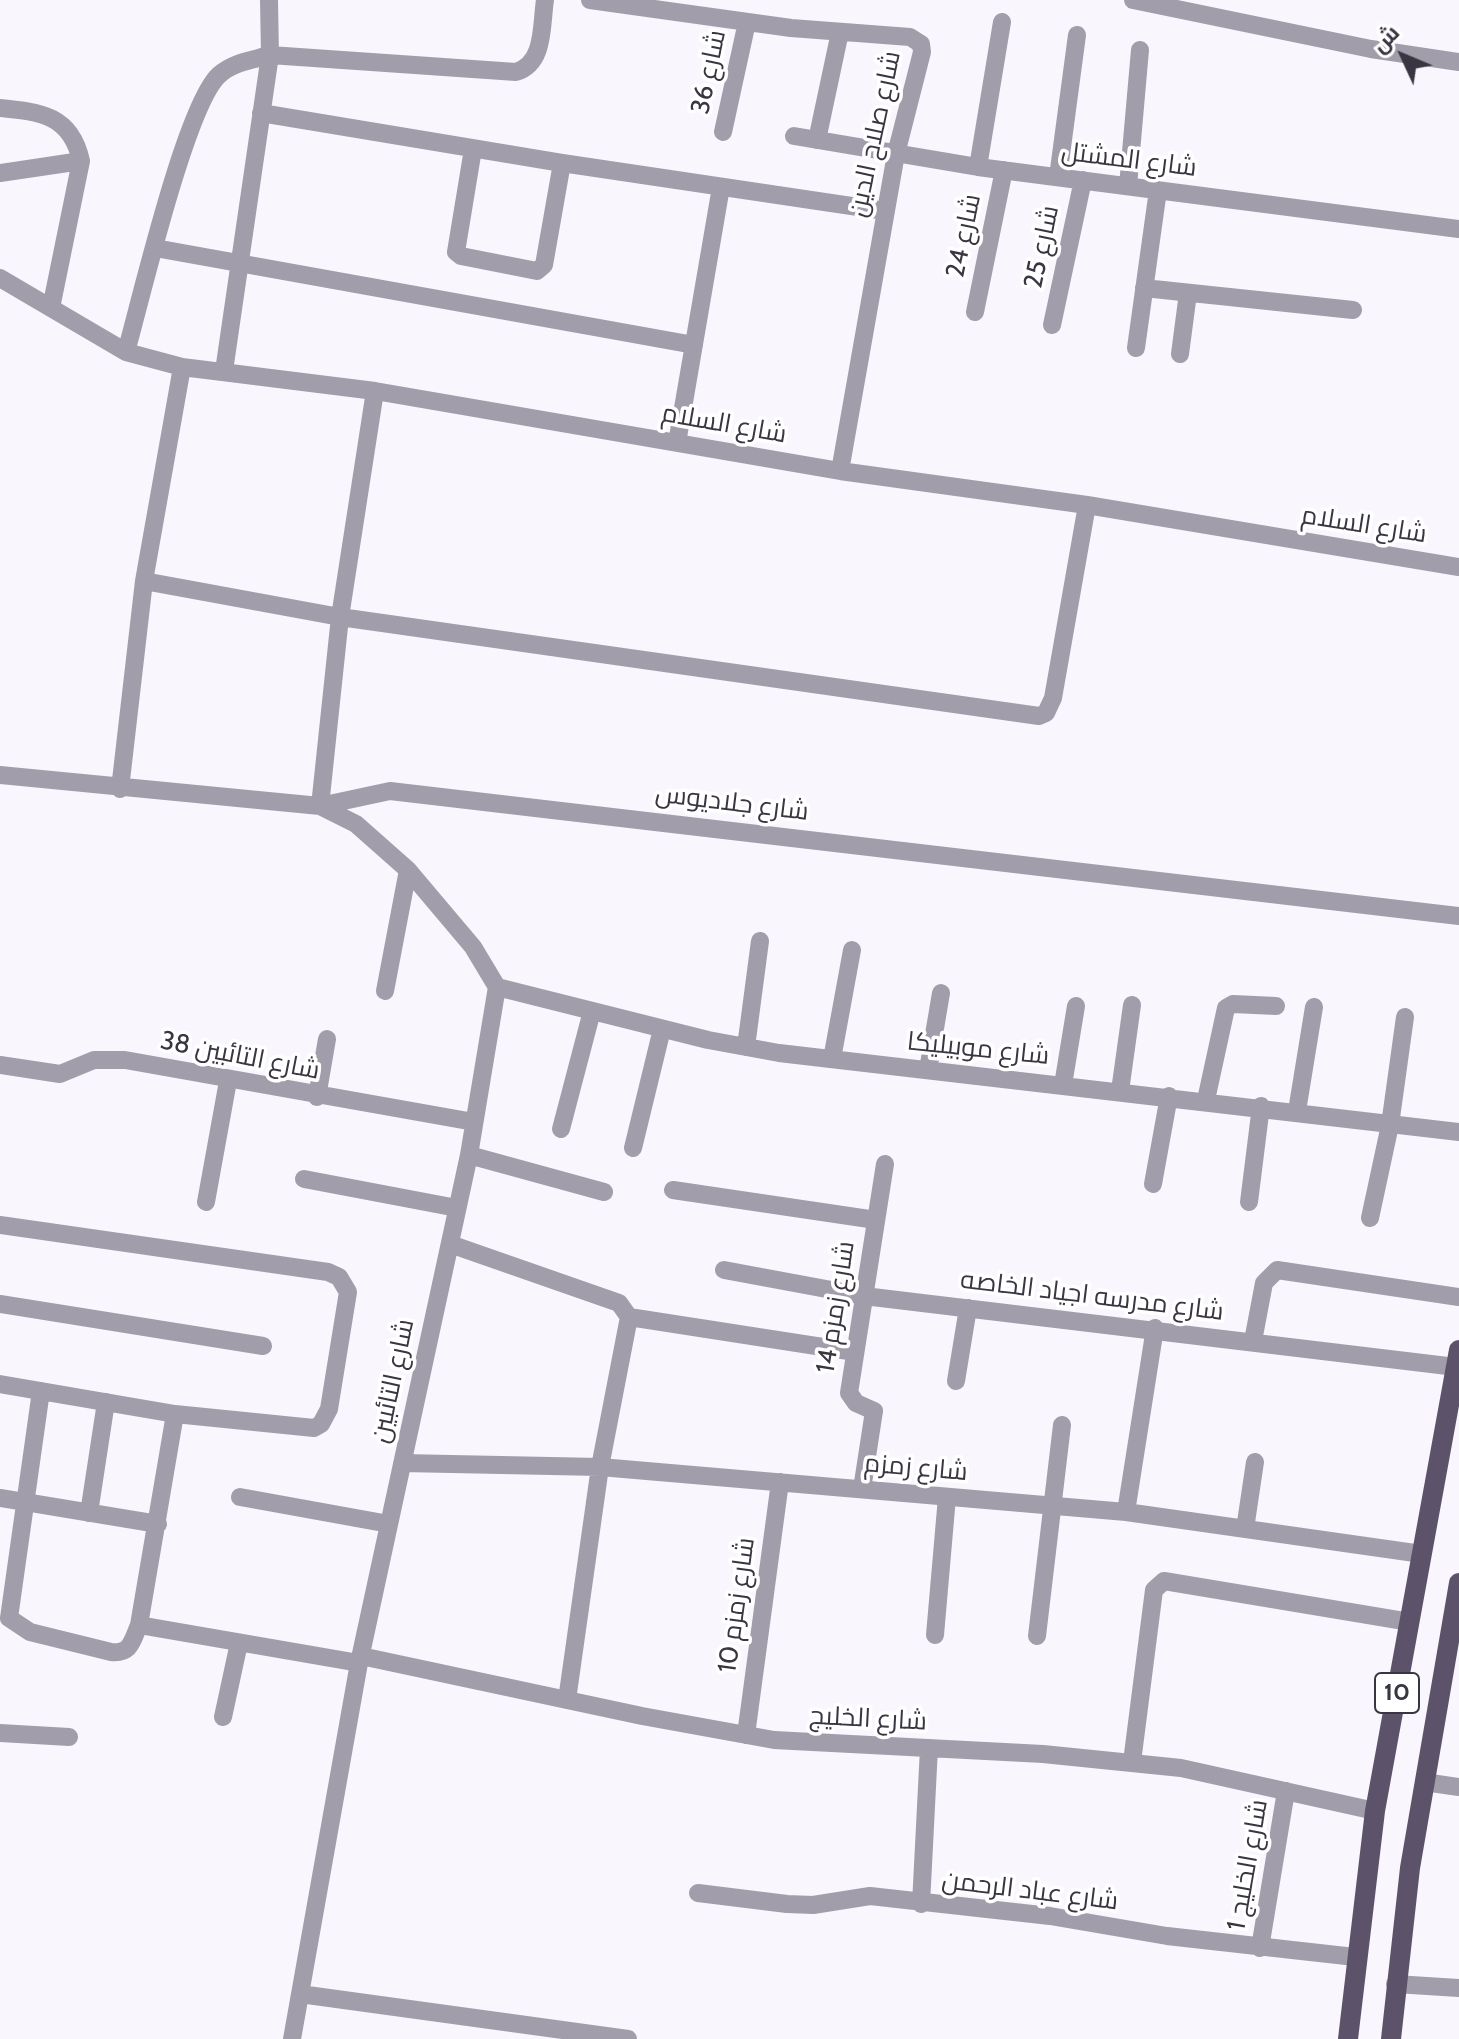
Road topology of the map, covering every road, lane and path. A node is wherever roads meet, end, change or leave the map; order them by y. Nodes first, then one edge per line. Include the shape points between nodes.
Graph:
1 (269, 0) edge
2 (545, 0) edge
3 (590, 0) edge
4 (1133, 0) edge
5 (1184, 5) edge
6 (747, 22) junction
7 (1002, 22) dead end
8 (840, 32) junction
9 (1077, 35) dead end
10 (1140, 50) dead end
11 (270, 55) junction
12 (1459, 62) edge
13 (0, 108) edge
14 (261, 113) junction
15 (723, 132) dead end
16 (794, 136) dead end
17 (817, 140) junction
18 (473, 149) junction
19 (896, 154) junction
20 (81, 161) junction
21 (562, 163) junction
22 (978, 167) junction
23 (1004, 170) junction
24 (0, 173) edge
25 (1058, 177) junction
26 (1083, 180) junction
27 (1128, 186) junction
28 (721, 187) junction
29 (1158, 190) junction
30 (885, 211) junction
31 (1459, 229) edge
32 (155, 248) junction
33 (238, 261) junction
34 (0, 278) edge
35 (1144, 288) junction
36 (1188, 293) junction
37 (51, 308) junction
38 (1353, 310) dead end
39 (975, 312) dead end
40 (1052, 325) dead end
41 (694, 345) junction
42 (1136, 348) dead end
43 (126, 352) junction
44 (1180, 354) dead end
45 (182, 367) junction
46 (224, 371) junction
47 (375, 391) junction
48 (677, 443) junction
49 (840, 471) junction
50 (1087, 505) junction
51 (1459, 567) edge
52 (144, 581) junction
53 (340, 617) junction
54 (0, 775) edge
55 (120, 789) junction
56 (320, 806) junction
57 (408, 870) junction
58 (1459, 916) edge
59 (760, 941) dead end
60 (852, 950) dead end
61 (497, 987) junction
62 (385, 991) dead end
63 (941, 993) dead end
64 (1132, 1005) dead end
65 (1076, 1006) dead end
66 (1276, 1006) dead end
67 (1314, 1007) dead end
68 (592, 1011) junction
69 (1405, 1017) dead end
70 (662, 1029) junction
71 (327, 1039) dead end
72 (746, 1047) junction
73 (832, 1059) junction
74 (0, 1065) edge
75 (928, 1070) junction
76 (228, 1081) junction
77 (1063, 1085) junction
78 (1120, 1091) junction
79 (1169, 1096) junction
80 (317, 1097) junction
81 (1206, 1100) junction
82 (1261, 1106) junction
83 (1297, 1111) junction
84 (474, 1122) junction
85 (1390, 1125) junction
86 (561, 1129) dead end
87 (1459, 1132) edge
88 (633, 1148) dead end
89 (469, 1155) junction
90 (885, 1164) dead end
91 (304, 1179) dead end
92 (1153, 1184) dead end
93 (673, 1190) dead end
94 (604, 1192) dead end
95 (206, 1202) dead end
96 (1249, 1202) dead end
97 (457, 1208) junction
98 (1370, 1218) dead end
99 (876, 1220) junction
100 (0, 1225) edge
101 (450, 1244) junction
102 (724, 1270) dead end
103 (864, 1296) junction
104 (1459, 1297) edge
105 (0, 1304) edge
106 (968, 1308) junction
107 (629, 1317) junction
108 (1155, 1328) junction
109 (1253, 1341) junction
110 (263, 1346) dead end
111 (855, 1352) junction
112 (1457, 1358) edge
113 (956, 1381) dead end
114 (0, 1384) edge
115 (41, 1391) junction
116 (106, 1402) junction
117 (175, 1414) junction
118 (1062, 1425) dead end
119 (1255, 1462) dead end
120 (402, 1463) junction
121 (600, 1467) junction
122 (780, 1482) junction
123 (862, 1489) junction
124 (240, 1497) dead end
125 (947, 1497) junction
126 (0, 1498) edge
127 (23, 1502) junction
128 (1050, 1506) junction
129 (1126, 1512) junction
130 (89, 1513) junction
131 (158, 1524) junction
132 (389, 1524) junction
133 (1245, 1529) junction
134 (1422, 1554) junction
135 (1459, 1583) edge
136 (1410, 1622) junction
137 (139, 1625) junction
138 (935, 1635) dead end
139 (1037, 1636) dead end
140 (239, 1643) junction
141 (1453, 1653) edge
142 (360, 1660) junction
143 (567, 1700) junction
144 (223, 1717) dead end
145 (0, 1733) edge
146 (746, 1735) junction
147 (69, 1737) dead end
148 (929, 1748) junction
149 (1132, 1762) junction
150 (1424, 1782) junction
151 (1459, 1787) edge
152 (1286, 1791) junction
153 (1375, 1811) junction
154 (698, 1893) dead end
155 (921, 1904) junction
156 (1260, 1948) junction
157 (1355, 1957) junction
158 (1395, 1984) junction
159 (1459, 1988) edge
160 (300, 1994) junction
161 (292, 2039) edge
162 (628, 2039) edge
163 (1348, 2039) edge
164 (1391, 2039) edge

1 - 11 street
2 - 11 street via 536,58 516,72
3 - 6 street, شارع صلاح الدين
4 - 5 street
5 - 12 street via 1371,49
6 - 8 street, شارع صلاح الدين
6 - 15 street, شارع 36
7 - 22 street
8 - 17 street
8 - 19 street, شارع صلاح الدين via 910,37 921,44
9 - 25 street
10 - 27 street
11 - 14 street
11 - 32 street via 219,74 203,95
13 - 20 street via 43,112 56,120 78,146
14 - 18 street
14 - 33 street
16 - 17 street, شارع المشتل
17 - 19 street, شارع المشتل
18 - 21 street
18 - 21 street via 456,252 537,271 544,265
19 - 22 street, شارع المشتل
19 - 30 street, شارع صلاح الدين
20 - 24 street
20 - 37 street
21 - 28 street
22 - 23 street, شارع المشتل
23 - 25 street, شارع المشتل
23 - 39 street, شارع 24
25 - 26 street, شارع المشتل
26 - 27 street, شارع المشتل
26 - 40 street, شارع 25
27 - 29 street, شارع المشتل
28 - 30 street
28 - 41 street
29 - 31 street, شارع المشتل
29 - 35 street
30 - 49 street, شارع صلاح الدين
32 - 33 street
32 - 43 street
33 - 41 street
33 - 46 street
34 - 37 street, شارع السلام
35 - 36 street
35 - 42 street
36 - 38 street
36 - 44 street
37 - 43 street, شارع السلام
41 - 48 street
43 - 45 street, شارع السلام
45 - 46 street, شارع السلام
45 - 52 street
46 - 47 street, شارع السلام
47 - 48 street, شارع السلام
47 - 53 street
48 - 49 street, شارع السلام
49 - 50 street, شارع السلام
50 - 51 street, شارع السلام
50 - 53 street via 1053,698 1039,716
52 - 53 street
52 - 55 street
53 - 56 street
54 - 55 street, شارع جلاديوس
55 - 56 street, شارع جلاديوس
56 - 57 street via 356,824
56 - 58 street, شارع جلاديوس via 390,791
57 - 61 street via 473,947
57 - 62 street
59 - 72 street
60 - 73 street
61 - 68 street, شارع موبيليكا
61 - 84 street, شارع التائبين
63 - 75 street
64 - 78 street
65 - 77 street
66 - 81 street via 1237,1003 1226,1008
67 - 83 street
68 - 70 street, شارع موبيليكا
68 - 86 street
69 - 85 street
70 - 72 street, شارع موبيليكا
70 - 88 street
71 - 80 street
72 - 73 street, شارع موبيليكا
73 - 75 street, شارع موبيليكا
74 - 76 street, شارع التائبين 38 via 60,1074 107,1058
75 - 77 street, شارع موبيليكا
76 - 80 street, شارع التائبين 38
76 - 95 street
77 - 78 street, شارع موبيليكا
78 - 79 street, شارع موبيليكا
79 - 81 street, شارع موبيليكا
79 - 92 street
80 - 84 street, شارع التائبين 38
81 - 82 street, شارع موبيليكا
82 - 83 street, شارع موبيليكا
82 - 96 street
83 - 85 street, شارع موبيليكا
84 - 89 street, شارع التائبين
85 - 87 street, شارع موبيليكا
85 - 98 street
89 - 94 street
89 - 97 street, شارع التائبين
90 - 99 street, شارع زمزم 14
91 - 97 street
93 - 99 street
97 - 101 street, شارع التائبين
99 - 103 street, شارع زمزم 14
100 - 117 street via 328,1272 344,1282 348,1292 329,1409 321,1424 304,1428
101 - 107 street via 619,1303
101 - 120 street, شارع التائبين
102 - 103 street, شارع مدرسه اجياد الخاصه
103 - 106 street, شارع مدرسه اجياد الخاصه
103 - 111 street, شارع زمزم 14
104 - 109 street via 1277,1270 1264,1283
105 - 110 street
106 - 108 street, شارع مدرسه اجياد الخاصه
106 - 113 street
107 - 111 street
107 - 121 street
108 - 109 street, شارع مدرسه اجياد الخاصه
108 - 129 street
109 - 112 street, شارع مدرسه اجياد الخاصه
111 - 123 street, شارع زمزم 14 via 850,1397 874,1414
112 - 134 main road, 10
114 - 115 street
115 - 116 street
115 - 127 street
116 - 117 street
116 - 130 street
117 - 131 street
118 - 128 street
119 - 133 street
120 - 121 street, شارع زمزم
120 - 132 street, شارع التائبين
121 - 122 street, شارع زمزم
121 - 143 street
122 - 123 street, شارع زمزم
122 - 146 street, شارع زمزم 10
123 - 125 street, شارع زمزم
124 - 132 street
125 - 128 street, شارع زمزم
125 - 138 street
126 - 127 street
127 - 130 street
127 - 137 street via 8,1606 13,1623 30,1632 122,1653
128 - 129 street, شارع زمزم
128 - 139 street
129 - 133 street, شارع زمزم
130 - 131 street
131 - 137 street
132 - 142 street, شارع التائبين
133 - 134 street, شارع زمزم
134 - 136 main road, 10
135 - 141 main road, 10
136 - 149 street via 1164,1581 1154,1590
136 - 153 main road, 10
137 - 140 street, شارع الخليج
140 - 142 street, شارع الخليج
140 - 144 street
141 - 150 main road, 10
142 - 143 street, شارع الخليج
142 - 160 street, شارع التائبين
143 - 146 street, شارع الخليج
145 - 147 street
146 - 148 street, شارع الخليج
148 - 149 street, شارع الخليج
148 - 155 street
149 - 152 street, شارع الخليج
150 - 151 street
150 - 158 main road, 10
152 - 153 street, شارع الخليج
152 - 156 street, شارع الخليج 1
153 - 157 main road, 10
154 - 155 street, شارع عباد الرحمن via 787,1904 870,1896
155 - 156 street, شارع عباد الرحمن via 1050,1916
156 - 157 street, شارع عباد الرحمن
157 - 163 main road, 10
158 - 159 street
158 - 164 main road, 10
160 - 161 street, شارع التائبين
160 - 162 street

